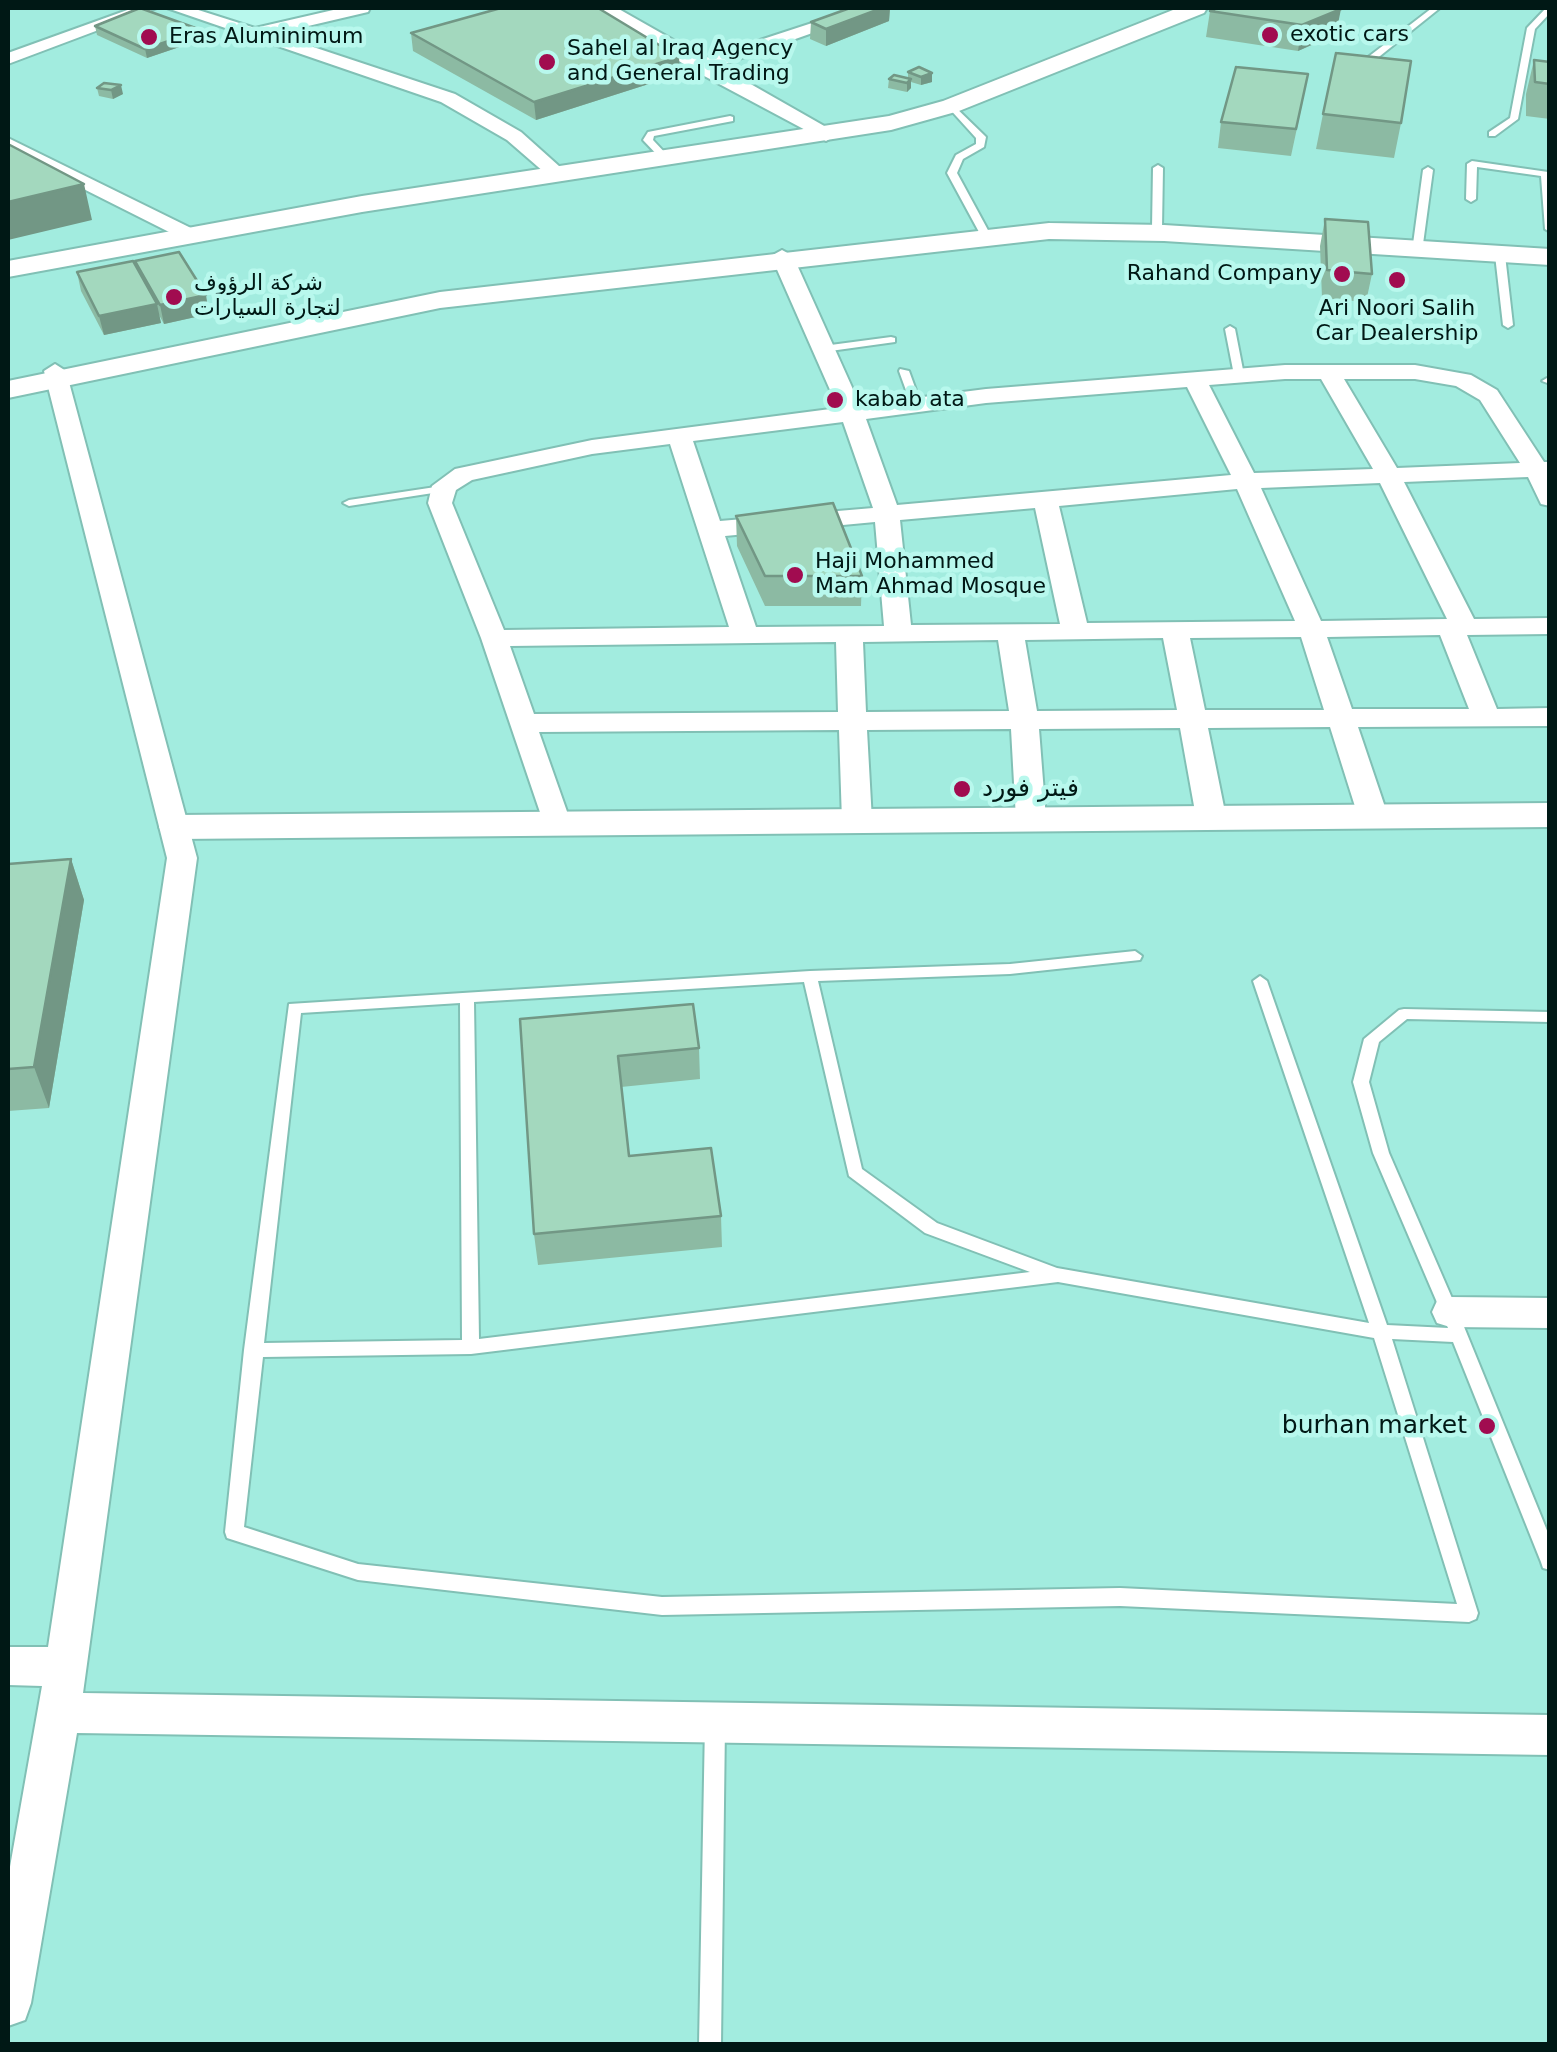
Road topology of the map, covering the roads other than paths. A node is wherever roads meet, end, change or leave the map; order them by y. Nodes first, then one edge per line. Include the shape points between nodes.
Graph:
1 (148, 8) edge
2 (176, 8) edge
3 (362, 8) edge
4 (605, 8) edge
5 (874, 8) edge
6 (1196, 8) edge
7 (1436, 8) edge
8 (1550, 8) edge
9 (257, 33) junction
10 (8, 59) edge
11 (700, 66) junction
12 (1362, 66) edge
13 (951, 106) junction
14 (730, 119) dead end
15 (1492, 134) dead end
16 (826, 135) junction
17 (8, 144) edge
18 (666, 159) junction
19 (1158, 168) dead end
20 (1428, 170) dead end
21 (559, 175) junction
22 (1471, 199) dead end
23 (1550, 228) edge
24 (1162, 230) junction
25 (188, 234) junction
26 (976, 235) junction
27 (1418, 244) junction
28 (1500, 254) junction
29 (1550, 255) edge
30 (783, 259) junction
31 (8, 269) edge
32 (1508, 325) dead end
33 (1230, 329) dead end
34 (891, 340) dead end
35 (823, 349) junction
36 (904, 372) dead end
37 (1328, 372) junction
38 (57, 375) junction
39 (1239, 375) junction
40 (1194, 378) junction
41 (8, 381) edge
42 (8, 390) edge
43 (916, 404) junction
44 (850, 412) junction
45 (680, 434) junction
46 (1544, 470) edge
47 (1388, 474) junction
48 (1246, 481) junction
49 (442, 489) junction
50 (1044, 497) junction
51 (1550, 499) edge
52 (349, 504) dead end
53 (887, 512) junction
54 (710, 530) junction
55 (1550, 626) edge
56 (1457, 627) junction
57 (1311, 628) junction
58 (1176, 629) junction
59 (1076, 630) junction
60 (1010, 631) junction
61 (849, 632) junction
62 (898, 632) junction
63 (745, 634) junction
64 (494, 638) junction
65 (1486, 716) junction
66 (1342, 717) junction
67 (1550, 717) edge
68 (1191, 718) junction
69 (855, 720) junction
70 (1024, 720) junction
71 (522, 723) junction
72 (1550, 815) edge
73 (1374, 816) junction
74 (1211, 818) junction
75 (1031, 819) junction
76 (858, 820) junction
77 (556, 823) junction
78 (177, 826) junction
79 (1135, 956) dead end
80 (810, 976) junction
81 (1260, 981) dead end
82 (467, 997) junction
83 (1550, 1017) edge
84 (1058, 1276) junction
85 (1550, 1313) edge
86 (1454, 1323) junction
87 (1381, 1332) junction
88 (470, 1346) junction
89 (252, 1350) junction
90 (1550, 1562) edge
91 (8, 1666) edge
92 (64, 1667) junction
93 (59, 1714) junction
94 (715, 1722) junction
95 (1550, 1735) edge
96 (8, 2004) edge
97 (710, 2044) edge

1 - 10 street
2 - 9 street
3 - 9 street
4 - 11 street
5 - 11 street
6 - 13 street
7 - 12 lane
8 - 15 lane via 1531,28 1514,119
9 - 21 street via 448,98 514,136
11 - 16 street
13 - 16 street
13 - 26 lane via 981,137 952,172
14 - 18 lane via 651,134 648,140
16 - 18 street
17 - 25 street
18 - 21 street
19 - 24 lane
20 - 27 lane
21 - 25 street
22 - 23 lane via 1472,164 1545,174
24 - 26 street
24 - 27 street
24 - 28 street
25 - 31 street
26 - 30 street
27 - 29 street
28 - 29 street
28 - 32 lane
30 - 35 street
30 - 38 street via 438,297
33 - 39 lane
34 - 35 lane
35 - 44 street
36 - 43 lane
37 - 39 street
37 - 46 street via 1425,373 1472,384 1493,399
37 - 47 street
38 - 41 street
38 - 42 street
38 - 78 street
39 - 40 street
40 - 43 street
40 - 48 street
43 - 44 street
44 - 45 street
44 - 53 street
45 - 49 street via 487,468
45 - 54 street
46 - 47 street
46 - 51 street
47 - 48 street
47 - 56 street
48 - 50 street
48 - 57 street
49 - 52 lane
49 - 64 street via 440,503
50 - 53 street
50 - 59 street
53 - 54 street
53 - 62 street
54 - 63 street
55 - 56 street
56 - 57 street
56 - 65 street
57 - 58 street
57 - 66 street
58 - 59 street
58 - 68 street
59 - 60 street
60 - 62 street
60 - 70 street
61 - 62 street
61 - 63 street
61 - 69 street
63 - 64 street
64 - 71 street
65 - 66 street
65 - 67 street
66 - 68 street
66 - 73 street
68 - 70 street
68 - 74 street
69 - 70 street
69 - 71 street
69 - 76 street
70 - 75 street
71 - 77 street
72 - 73 street
73 - 74 street
74 - 75 street
75 - 76 street
76 - 77 street
77 - 78 street
78 - 92 street via 182,858
79 - 80 lane via 1010,969
80 - 82 lane
80 - 84 lane via 855,1172 931,1228
81 - 87 lane
82 - 88 lane
82 - 89 lane via 294,1008
83 - 86 lane via 1404,1014 1372,1039 1361,1082 1381,1154
84 - 87 lane
84 - 88 lane
85 - 86 street
86 - 87 lane
86 - 90 lane
87 - 89 lane via 1470,1613 1120,1597 662,1606 358,1572 234,1532
88 - 89 lane
91 - 92 street
92 - 93 street
93 - 94 street
93 - 96 street
94 - 95 street
94 - 97 lane

